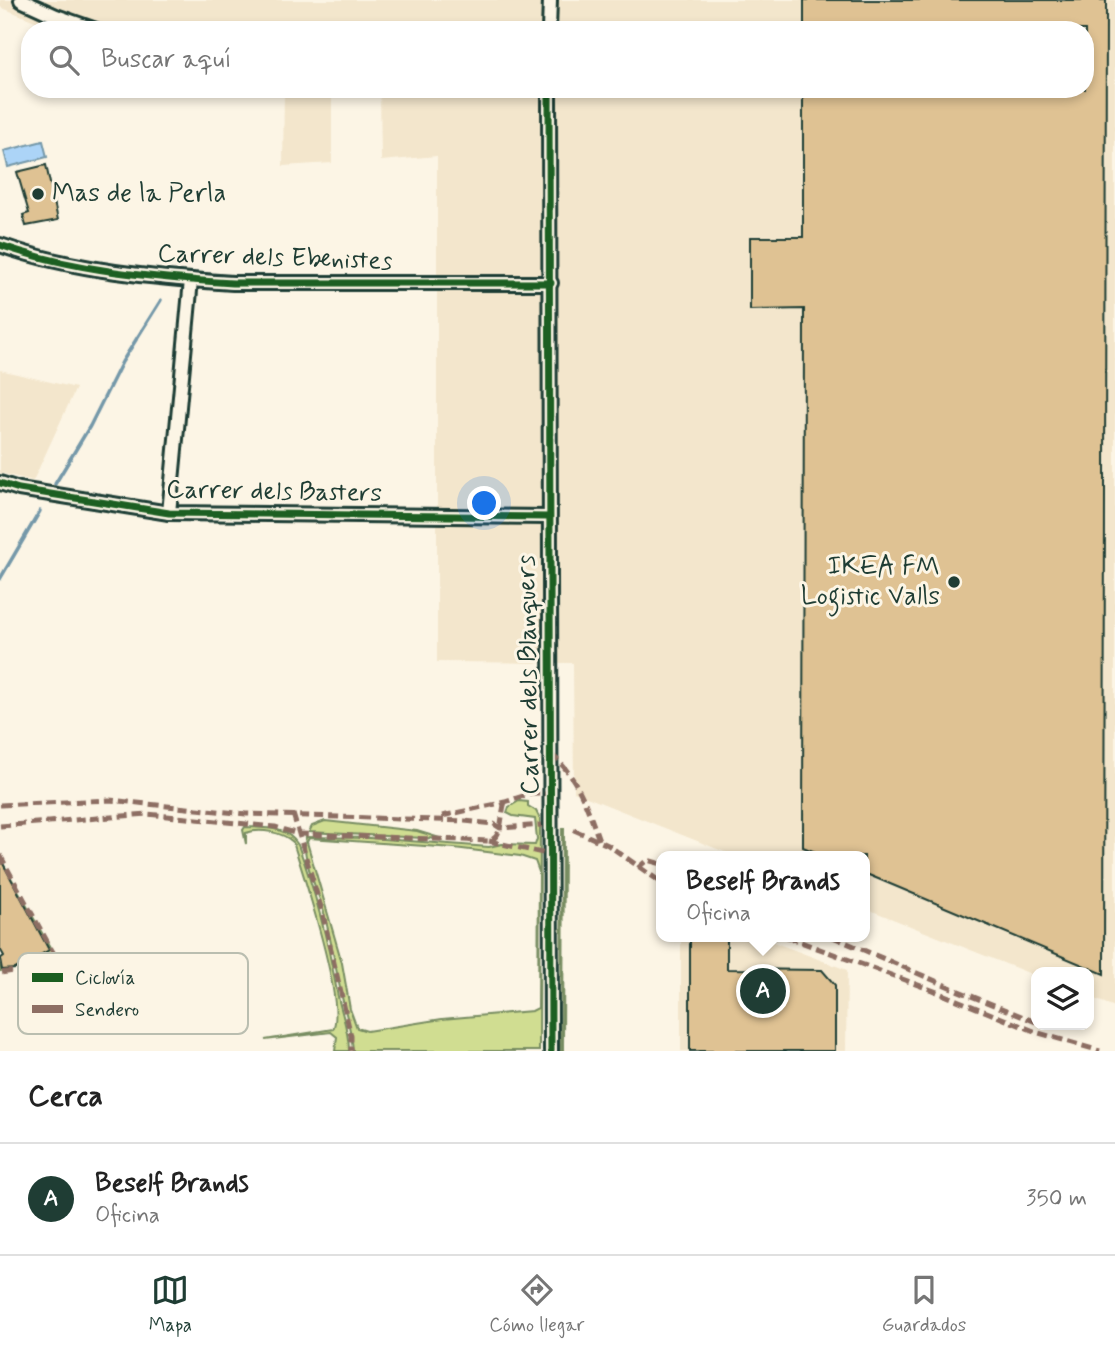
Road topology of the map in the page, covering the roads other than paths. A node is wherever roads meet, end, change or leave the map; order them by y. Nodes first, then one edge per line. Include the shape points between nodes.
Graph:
1 (21, 0) edge
2 (550, 0) edge
3 (70, 21) edge
4 (550, 21) edge
5 (550, 98) edge
6 (0, 245) edge
7 (191, 280) junction
8 (551, 284) junction
9 (0, 483) edge
10 (169, 513) junction
11 (549, 517) junction
12 (551, 1051) edge

1 - 3 street
2 - 4 street
5 - 8 street, Carrer dels Blanquers
6 - 7 street, Carrer dels Ebenistes via 76,264
7 - 8 street, Carrer dels Ebenistes
7 - 10 street
8 - 11 street, Carrer dels Blanquers
9 - 10 street, Carrer dels Basters
10 - 11 street, Carrer dels Basters
11 - 12 street, Carrer dels Blanquers

